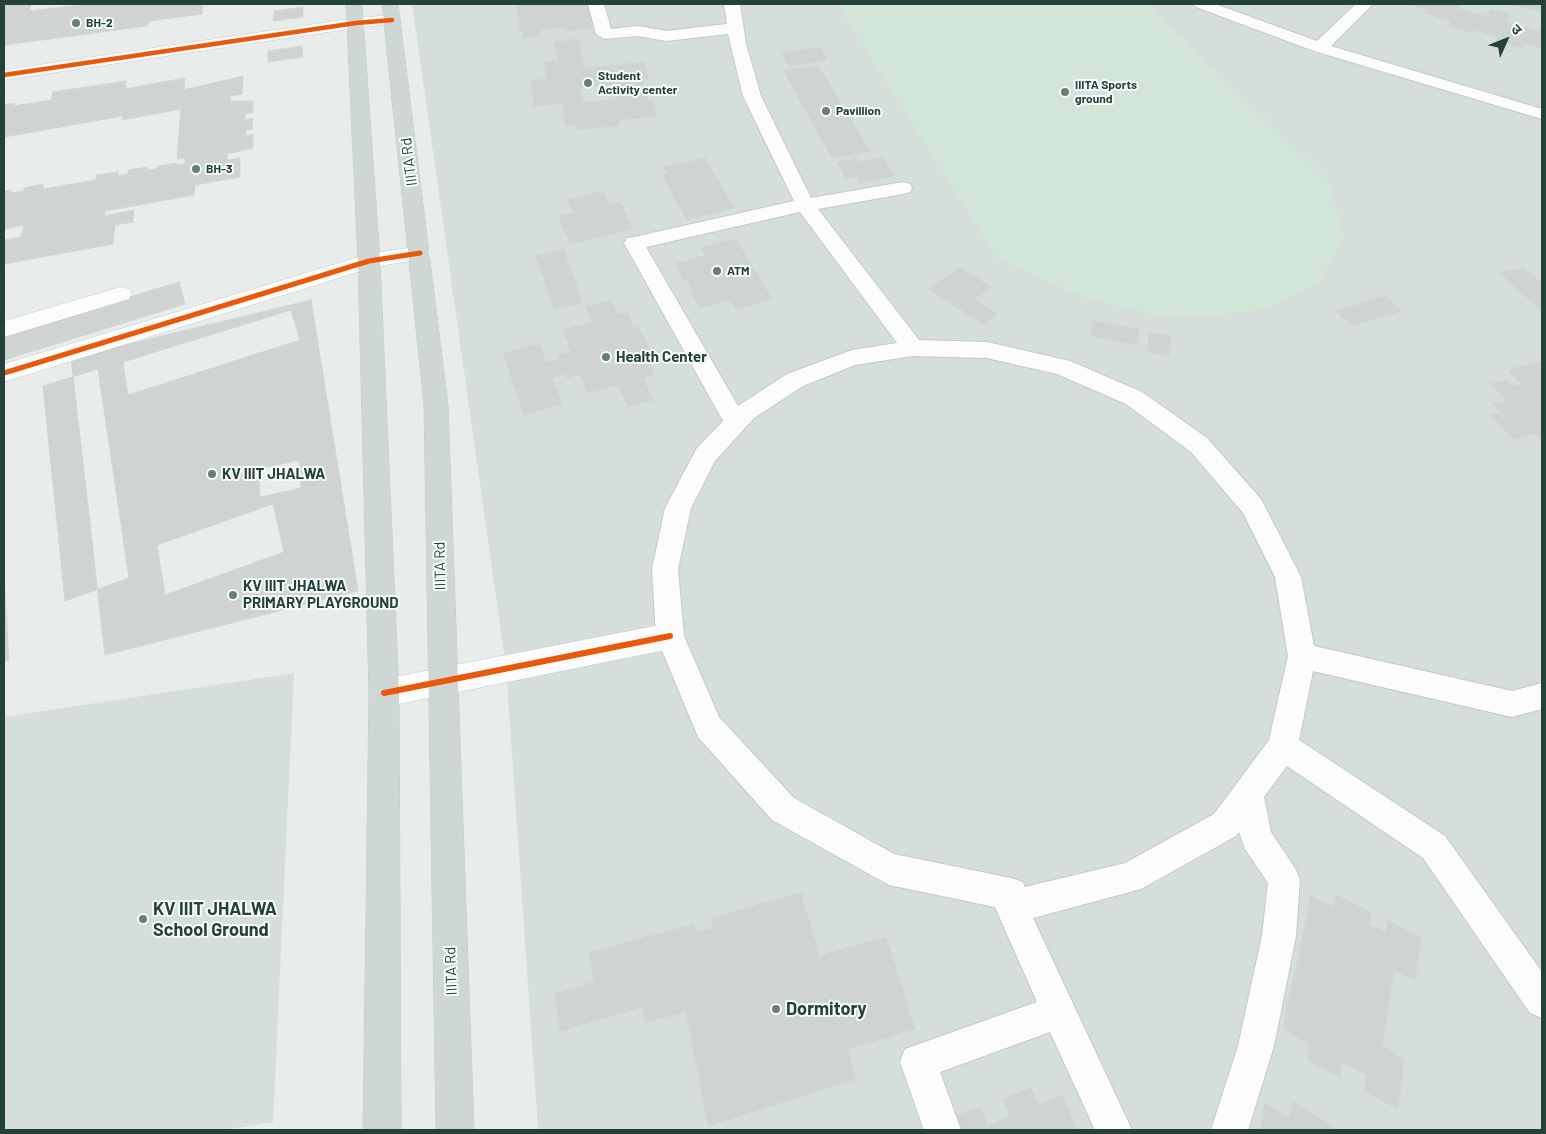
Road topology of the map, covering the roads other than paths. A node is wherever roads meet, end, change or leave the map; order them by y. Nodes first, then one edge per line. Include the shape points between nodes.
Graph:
1 (596, 4) edge
2 (732, 4) edge
3 (1201, 4) edge
4 (1365, 4) edge
5 (391, 12) edge
6 (355, 13) edge
7 (736, 28) junction
8 (1320, 48) junction
9 (4, 75) edge
10 (1542, 114) edge
11 (903, 188) dead end
12 (805, 205) junction
13 (420, 253) junction
14 (370, 262) junction
15 (121, 294) dead end
16 (4, 329) edge
17 (913, 348) junction
18 (4, 373) edge
19 (736, 423) junction
20 (670, 636) junction
21 (1302, 656) junction
22 (442, 681) junction
23 (384, 693) junction
24 (1542, 696) edge
25 (1283, 746) junction
26 (1248, 793) junction
27 (1011, 907) junction
28 (1542, 1001) edge
29 (1059, 1010) junction
30 (382, 1130) edge
31 (455, 1130) edge
32 (942, 1130) edge
33 (1114, 1130) edge
34 (1230, 1130) edge

1 - 7 lane via 604,34 638,31 666,36
2 - 7 lane
3 - 8 lane
4 - 8 lane
5 - 6 street
5 - 13 main road, IIITA Rd
6 - 9 street
6 - 14 main road
7 - 12 lane via 752,96
8 - 10 lane
11 - 12 lane
12 - 17 lane
12 - 19 lane via 634,244
13 - 14 street
13 - 22 main road, IIITA Rd via 436,405
14 - 18 street
14 - 23 main road
15 - 16 street
17 - 19 lane via 852,358 795,380 746,412
17 - 21 lane via 987,350 1062,367 1134,398 1199,445 1252,506 1288,577
19 - 20 lane via 706,455 678,508 665,569
20 - 22 street
20 - 27 lane via 708,727 783,809 889,869 1011,894
21 - 24 lane via 1512,704
21 - 25 lane
22 - 23 street
22 - 31 main road, IIITA Rd
23 - 30 main road
25 - 26 lane
25 - 28 lane via 1434,846
26 - 27 lane via 1225,825 1130,878
26 - 34 lane via 1256,838 1284,879 1279,936 1256,1046
27 - 29 lane
29 - 32 lane via 918,1062
29 - 33 lane

